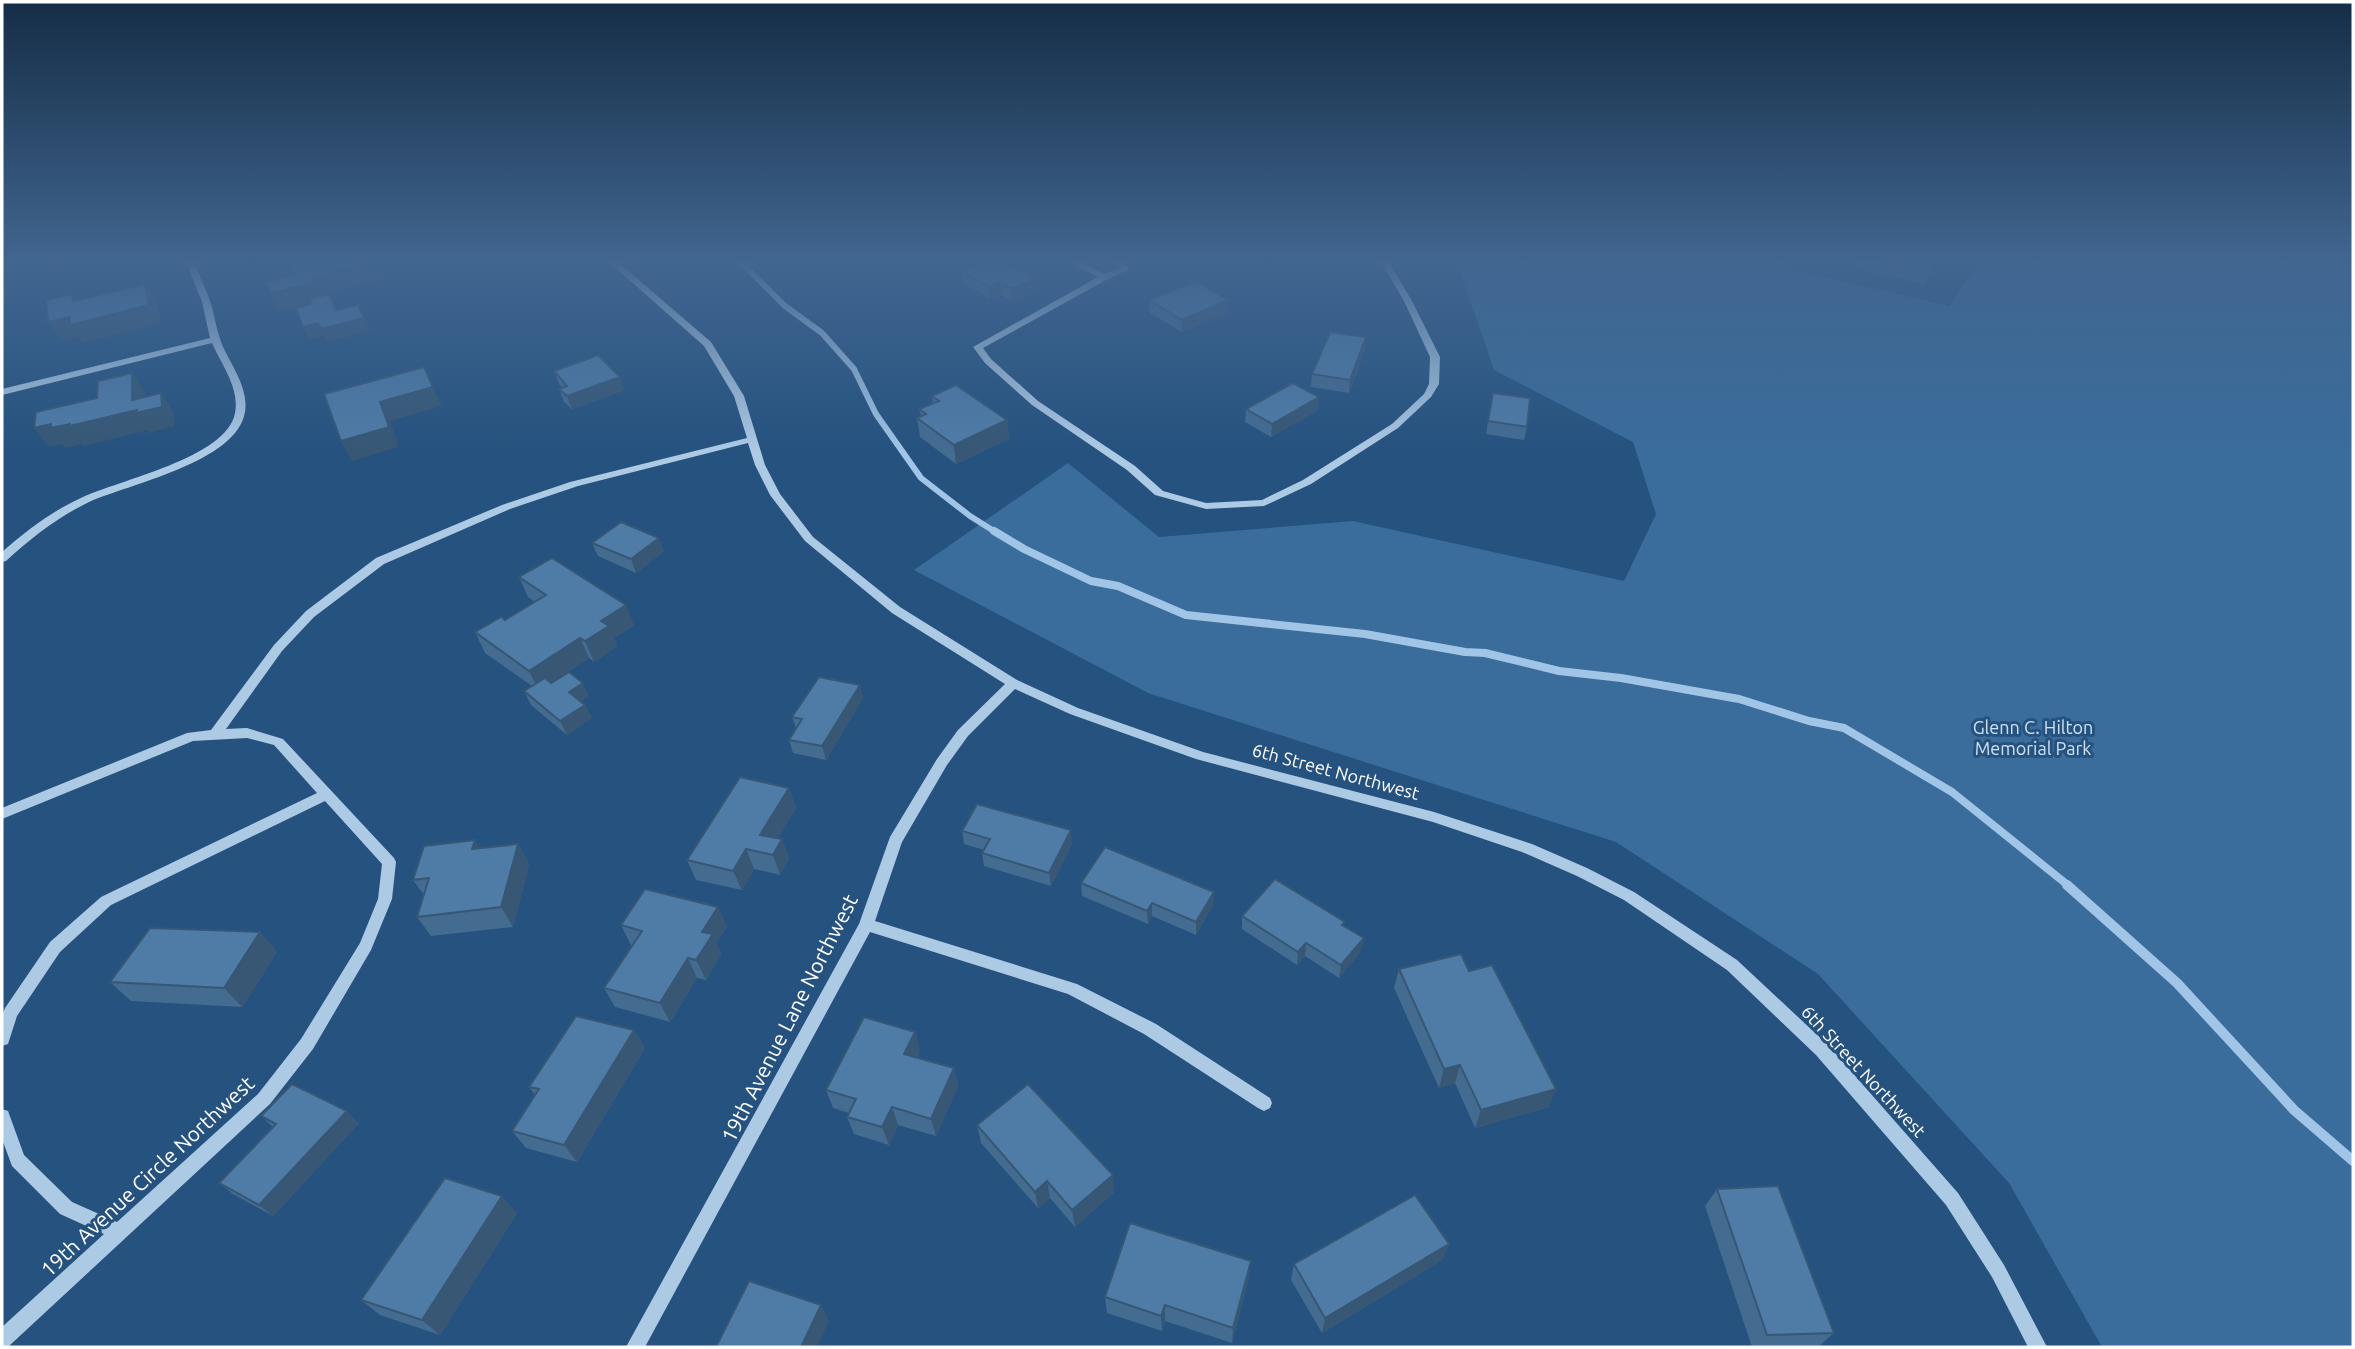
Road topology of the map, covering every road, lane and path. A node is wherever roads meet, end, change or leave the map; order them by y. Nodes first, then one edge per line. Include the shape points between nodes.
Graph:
1 (212, 325) edge
2 (685, 325) edge
3 (1017, 325) edge
4 (1420, 325) edge
5 (216, 339) junction
6 (2, 391) edge
7 (753, 439) junction
8 (2, 558) edge
9 (1013, 683) junction
10 (216, 733) junction
11 (325, 795) junction
12 (2, 814) edge
13 (866, 925) junction
14 (2, 1039) edge
15 (1264, 1102) dead end
16 (2, 1117) edge
17 (119, 1231) junction
18 (2, 1339) edge
19 (635, 1347) edge
20 (2038, 1347) edge

1 - 5 street
2 - 7 street, 6th Street Northwest via 708,345 739,396
3 - 4 street via 978,346 988,362 1159,493 1206,506 1264,503 1307,482 1395,426 1434,384 1435,357
5 - 6 street
5 - 8 street via 239,392 240,415 234,428 218,443 176,467 118,486 58,514
7 - 9 street, 6th Street Northwest via 775,495 809,539 896,610
7 - 10 street via 574,484 380,561 310,614 278,648
9 - 13 street, 19th Avenue Lane Northwest via 963,733 942,762 895,841
9 - 20 street, 6th Street Northwest via 1154,741 1434,817 1527,848 1582,872 1684,931 1731,965 1822,1050 1886,1120 1952,1199 1998,1271
10 - 11 street, 19th Avenue Circle Northwest via 247,733 278,742
10 - 12 street, 19th Avenue Circle Northwest via 174,742
11 - 14 street via 106,901 55,947 10,1013
11 - 17 street, 19th Avenue Circle Northwest via 389,862 385,899 366,946 307,1044 264,1099
13 - 15 street via 1072,989 1150,1029
13 - 19 street, 19th Avenue Lane Northwest
16 - 17 street via 18,1160 66,1208
17 - 18 street, 19th Avenue Circle Northwest

